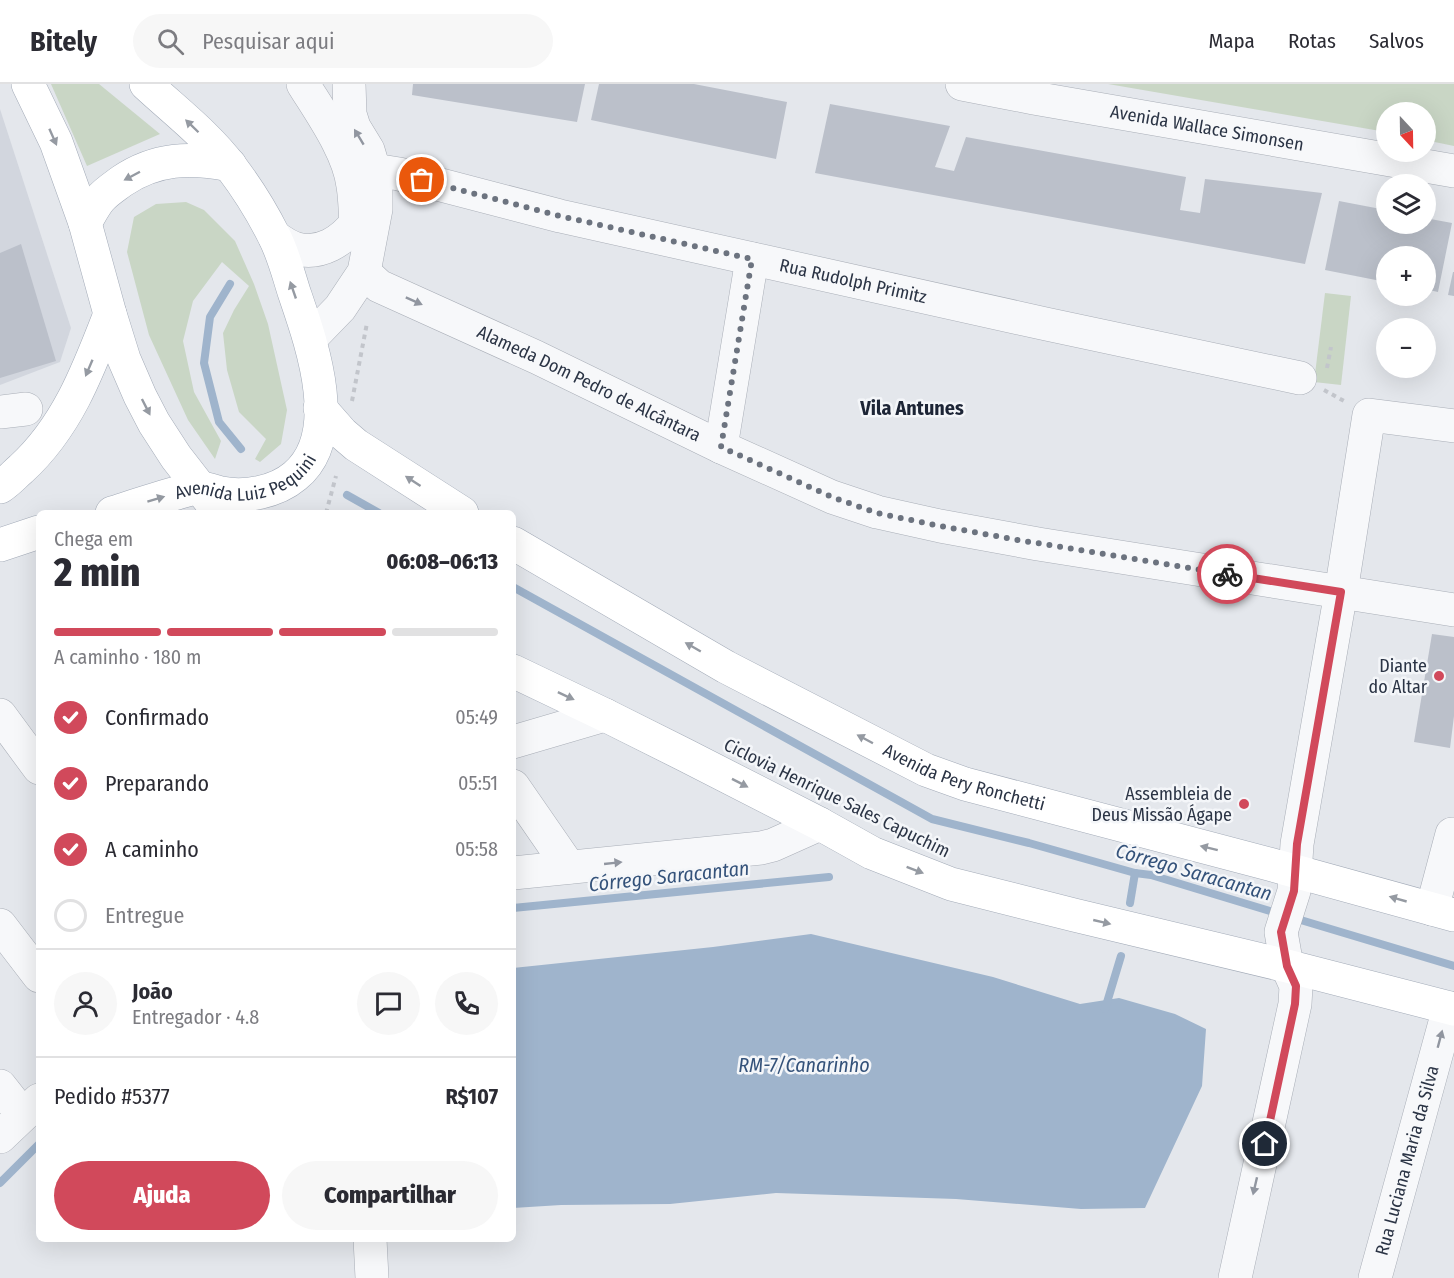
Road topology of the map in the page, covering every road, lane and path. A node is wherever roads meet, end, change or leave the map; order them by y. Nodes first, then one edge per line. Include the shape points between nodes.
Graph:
1 (28, 84) edge
2 (146, 84) edge
3 (303, 84) edge
4 (349, 84) edge
5 (962, 84) edge
6 (230, 165) junction
7 (374, 170) junction
8 (1454, 171) edge
9 (85, 223) junction
10 (275, 237) junction
11 (752, 259) junction
12 (364, 272) junction
13 (110, 314) junction
14 (310, 339) junction
15 (1300, 378) joint
16 (320, 408) junction
17 (1368, 415) junction
18 (1454, 426) edge
19 (721, 447) junction
20 (0, 487) edge
21 (200, 488) junction
22 (122, 510) edge
23 (218, 510) edge
24 (457, 510) edge
25 (516, 545) edge
26 (1341, 592) junction
27 (1454, 610) edge
28 (516, 672) edge
29 (0, 715) edge
30 (606, 715) junction
31 (516, 741) edge
32 (36, 764) edge
33 (516, 790) edge
34 (820, 824) junction
35 (1453, 834) edge
36 (569, 867) junction
37 (516, 873) edge
38 (1295, 882) junction
39 (1443, 912) edge
40 (0, 925) edge
41 (1287, 966) junction
42 (36, 972) edge
43 (1451, 1009) edge
44 (0, 1086) edge
45 (20, 1117) edge
46 (370, 1242) edge
47 (372, 1278) edge
48 (1235, 1278) edge
49 (1375, 1278) edge

1 -> 9 main road via 56,142
6 -> 2 main road, Avenida Luiz Pequini
3 - 10 street via 346,159 353,184 356,224 319,250 296,249
7 -> 4 street via 350,114
5 - 8 street, Avenida Wallace Simonsen
6 -> 9 main road via 194,160 154,165 106,192
6 - 10 main road, Avenida Luiz Pequini
7 - 11 street, Rua Rudolph Primitz
7 - 12 street via 376,208
9 - 13 main road
14 -> 10 main road, Avenida Luiz Pequini
11 - 15 street, Rua Rudolph Primitz
11 - 19 street
12 - 14 street via 340,308
12 -> 19 street, Alameda Dom Pedro de Alcântara via 379,286
13 -> 20 main road via 81,387 63,417 36,455
13 -> 21 main road via 124,359 154,423
14 - 16 main road, Avenida Luiz Pequini
15 - 17 path
16 - 21 main road, Avenida Luiz Pequini via 314,448 295,476 256,493 241,495
24 -> 16 main road via 356,445
17 - 18 street
17 - 26 street
19 - 26 street, Alameda Dom Pedro de Alcântara via 877,513 1038,544
22 -> 21 main road, Avenida Luiz Pequini
21 - 23 main road
38 -> 25 main road, Avenida Pery Ronchetti via 1269,864 965,784 926,770 726,667
26 - 27 street, Alameda Dom Pedro de Alcântara
26 - 38 street via 1297,844
28 -> 30 main road
29 - 32 street
30 - 31 street
30 -> 34 main road
33 - 36 street
36 -> 34 street via 761,848
34 -> 41 main road via 872,853 951,884
35 - 39 street
36 - 37 street
39 -> 38 main road, Avenida Pery Ronchetti via 1326,879
38 - 41 street via 1281,932
40 - 42 street
41 - 43 main road
41 -> 48 street via 1296,986 1295,1004
49 -> 43 street, Rua Luciana Maria da Silva
44 - 45 street
46 - 47 street

